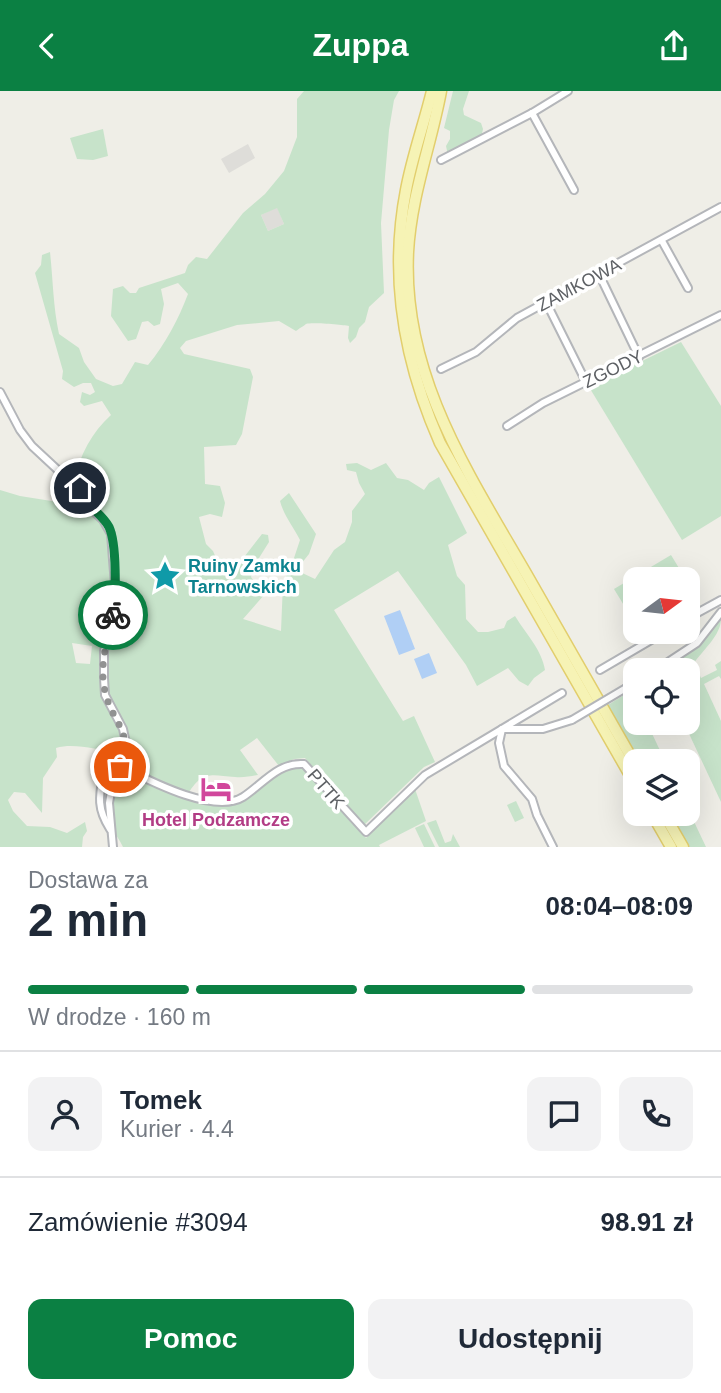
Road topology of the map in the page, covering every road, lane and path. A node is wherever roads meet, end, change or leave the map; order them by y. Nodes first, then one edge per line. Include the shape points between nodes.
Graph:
1 (432, 91) edge
2 (441, 91) edge
3 (568, 91) edge
4 (531, 113) junction
5 (441, 160) dead end
6 (574, 190) dead end
7 (721, 207) edge
8 (662, 241) junction
9 (599, 274) junction
10 (688, 288) dead end
11 (546, 302) junction
12 (721, 315) edge
13 (639, 357) junction
14 (441, 369) dead end
15 (586, 382) junction
16 (0, 392) edge
17 (507, 426) dead end
18 (721, 600) edge
19 (700, 611) edge
20 (721, 612) edge
21 (645, 644) edge
22 (674, 658) edge
23 (600, 670) dead end
24 (623, 690) edge
25 (562, 694) dead end
26 (502, 729) junction
27 (626, 749) edge
28 (623, 763) edge
29 (272, 764) dead end
30 (120, 766) junction
31 (280, 769) junction
32 (103, 774) dead end
33 (659, 826) edge
34 (671, 826) edge
35 (111, 831) junction
36 (113, 847) edge
37 (553, 847) edge
38 (671, 847) edge
39 (683, 847) edge

1 - 28 main road via 406,188 398,256 403,329 416,384 440,443
2 - 27 main road via 415,196 408,253 410,307 425,377 470,476
3 - 4 street
4 - 5 street
4 - 6 street
7 - 8 street, ZAMKOWA
8 - 9 street, ZAMKOWA
8 - 10 street
9 - 11 street, ZAMKOWA
9 - 13 street
11 - 14 street, ZAMKOWA via 517,318 476,352
11 - 15 street
12 - 13 street, ZGODY
13 - 15 street, ZGODY
15 - 17 street, ZGODY
16 - 30 street via 32,446 74,479 88,506 109,528 116,599 104,650 104,678 105,695 125,736
18 - 19 street
20 - 22 street via 697,643
21 - 23 street
24 - 26 street, bridge via 572,720 543,729
25 - 26 street
26 - 31 street, PTTK via 425,775 366,832 304,764
26 - 37 street via 499,743 504,766 532,799
29 - 31 street, PTTK
30 - 31 street, PTTK via 161,786 224,803 243,797
30 - 35 street via 108,803
32 - 35 street via 101,815
33 - 38 main road
34 - 39 main road
35 - 36 street

